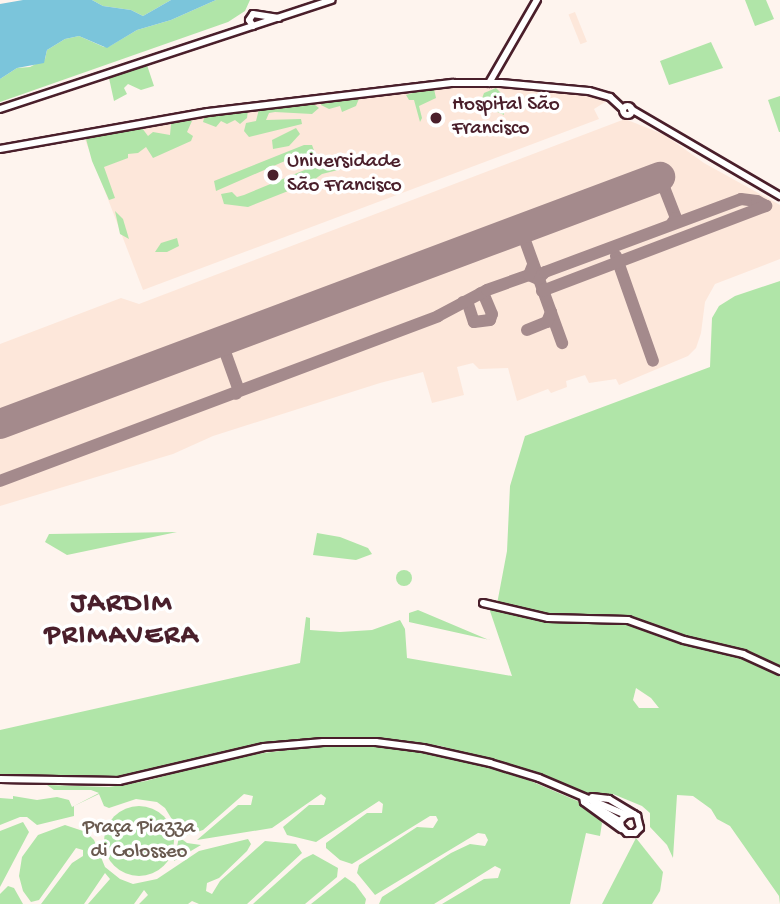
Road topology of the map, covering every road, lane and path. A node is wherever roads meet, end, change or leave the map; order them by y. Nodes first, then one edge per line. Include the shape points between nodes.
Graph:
1 (332, 0) edge
2 (537, 0) edge
3 (261, 16) junction
4 (281, 18) junction
5 (256, 26) junction
6 (235, 30) junction
7 (245, 34) dead end
8 (497, 69) junction
9 (489, 83) junction
10 (501, 83) junction
11 (0, 109) edge
12 (3, 148) edge
13 (780, 196) edge
14 (483, 603) dead end
15 (780, 671) edge
16 (0, 779) edge
17 (583, 797) junction
18 (594, 800) junction
19 (623, 814) junction
20 (622, 830) junction

1 - 4 street
2 - 8 street
3 - 4 street
3 - 5 street
3 - 5 street via 250,16 249,22
4 - 5 street
5 - 6 street
6 - 7 street
6 - 11 street
8 - 9 street
8 - 10 street
9 - 10 street
9 - 12 street via 434,85 163,120
10 - 13 street via 610,97 625,114 632,110
14 - 15 street via 548,618 628,620 743,654
16 - 17 street via 119,781 256,749 359,742 401,744 468,757 528,774
17 - 18 street
17 - 20 street
18 - 19 street
18 - 19 street via 609,799
19 - 20 street
19 - 20 street via 634,814 640,821 638,831 629,834

